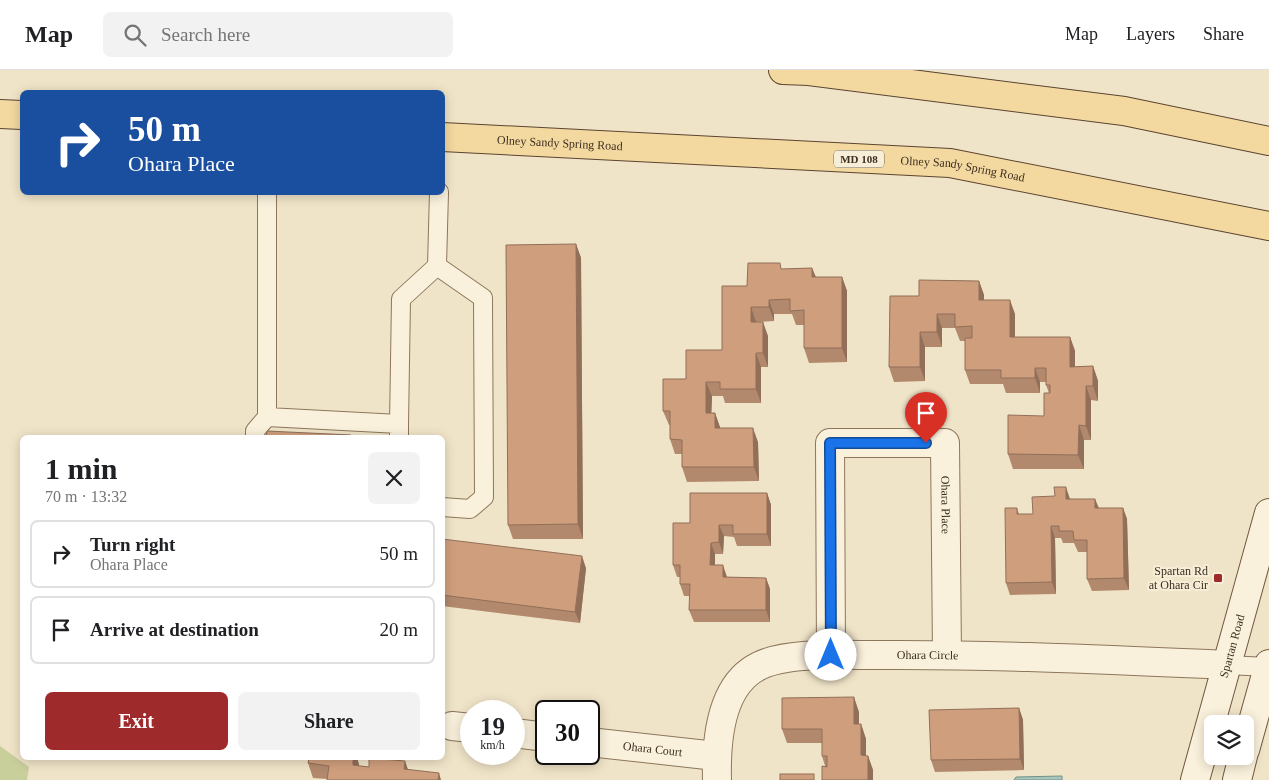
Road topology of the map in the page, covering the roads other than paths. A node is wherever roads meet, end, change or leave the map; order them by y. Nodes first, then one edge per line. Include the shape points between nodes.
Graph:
1 (782, 70) edge
2 (0, 114) edge
3 (20, 116) edge
4 (445, 137) edge
5 (1269, 141) edge
6 (267, 195) edge
7 (439, 195) edge
8 (1269, 226) edge
9 (437, 266) junction
10 (267, 417) junction
11 (399, 431) edge
12 (255, 435) edge
13 (445, 507) edge
14 (1269, 513) edge
15 (831, 655) junction
16 (947, 655) junction
17 (1226, 665) junction
18 (1269, 666) edge
19 (1254, 718) edge
20 (600, 744) edge
21 (1241, 765) edge
22 (716, 768) edge
23 (1195, 780) edge
24 (1237, 780) edge

1 - 5 main road via 1124,111
2 - 3 main road
4 - 8 main road, Olney Sandy Spring Road / MD 108 via 950,164
6 - 10 lane
7 - 9 lane
9 - 11 lane via 401,299
9 - 13 lane via 483,298 484,497 470,509
10 - 11 lane
10 - 12 lane
14 - 17 street, Spartan Road
15 - 16 street, Ohara Circle
15 - 16 street, Ohara Place via 830,443 945,443
15 - 22 street, Ohara Circle via 789,658 759,665 740,680 726,703
16 - 17 street, Ohara Circle
17 - 18 lane
17 - 23 street, Spartan Road
18 - 19 street
20 - 22 street, Ohara Court
21 - 24 street

